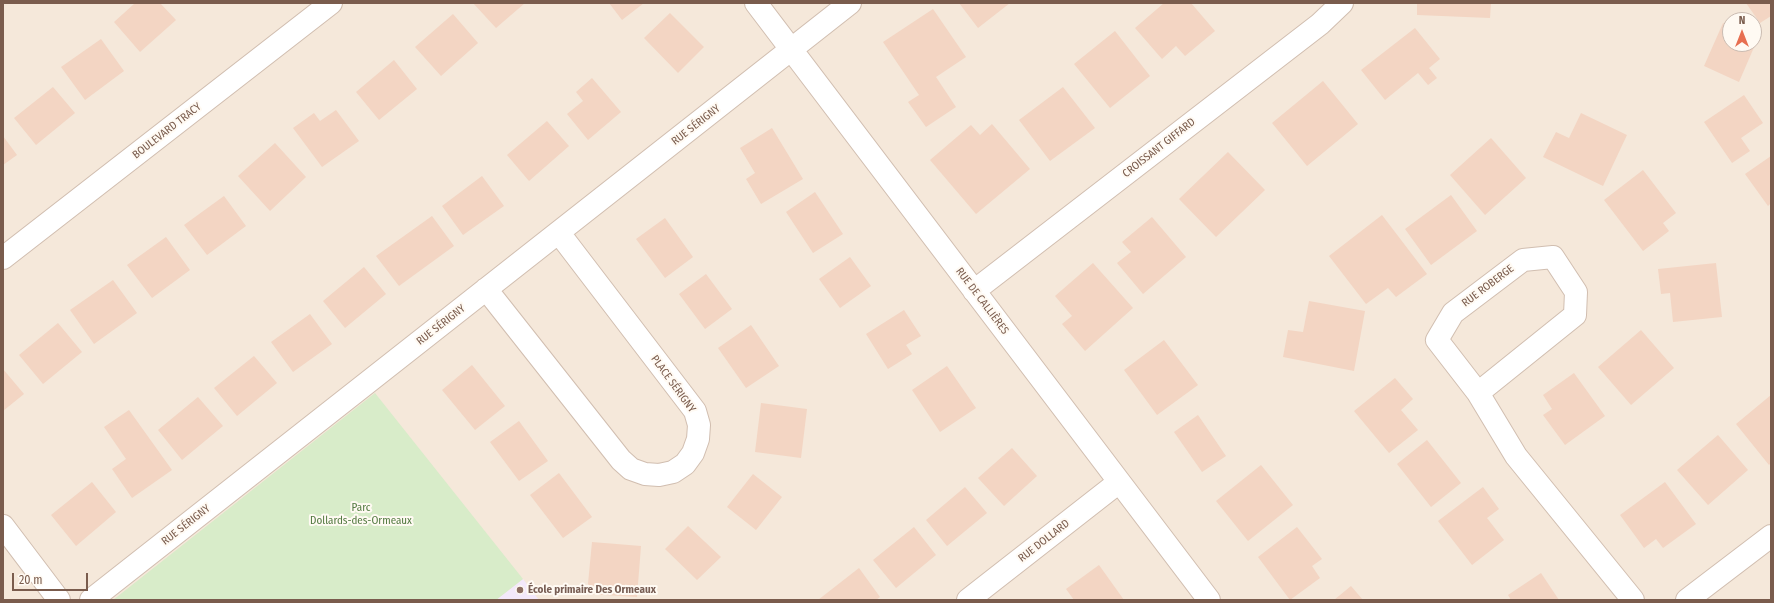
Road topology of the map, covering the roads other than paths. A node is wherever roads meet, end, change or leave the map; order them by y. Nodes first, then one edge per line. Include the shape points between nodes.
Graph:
1 (331, 3) edge
2 (756, 3) edge
3 (850, 3) edge
4 (1342, 3) edge
5 (791, 50) junction
6 (559, 233) junction
7 (3, 258) edge
8 (486, 289) junction
9 (974, 291) junction
10 (1478, 394) junction
11 (1119, 482) junction
12 (3, 526) edge
13 (1771, 536) edge
14 (59, 600) edge
15 (90, 600) edge
16 (968, 600) edge
17 (1209, 600) edge
18 (1633, 600) edge
19 (1687, 600) edge

1 - 7 street, BOULEVARD TRACY
2 - 5 street, RUE DE CALLIÈRES
3 - 5 street
4 - 9 street, CROISSANT GIFFARD via 1320,24
5 - 6 street, RUE SÉRIGNY
5 - 9 street, RUE DE CALLIÈRES
6 - 8 street, RUE SÉRIGNY
6 - 8 street, PLACE SÉRIGNY via 695,411 699,425 698,439 693,453 685,464 673,472 652,475 631,469 621,460
8 - 15 street, RUE SÉRIGNY
9 - 11 street, RUE DE CALLIÈRES
10 - 10 street, RUE ROBERGE via 1575,315 1576,292 1553,257 1523,260 1453,313 1437,340
10 - 18 street, RUE ROBERGE via 1516,456
11 - 16 street, RUE DOLLARD
11 - 17 street, RUE DE CALLIÈRES
12 - 14 street
13 - 19 street

